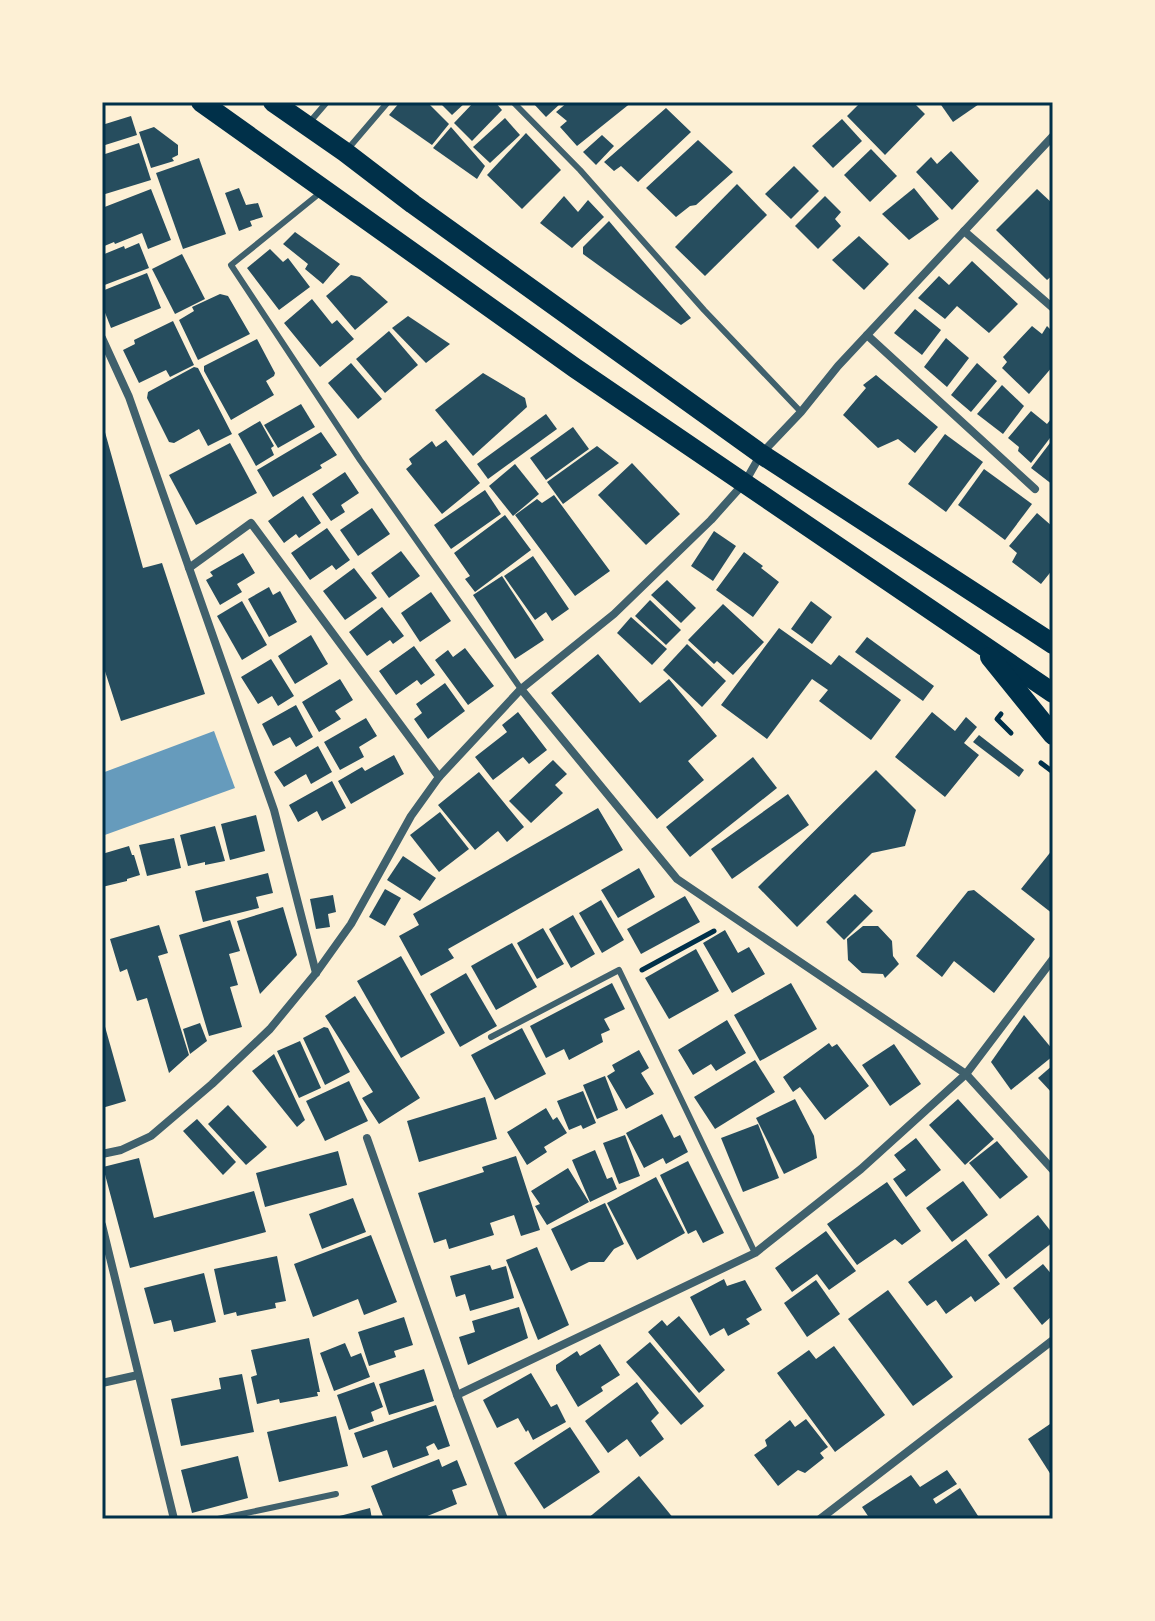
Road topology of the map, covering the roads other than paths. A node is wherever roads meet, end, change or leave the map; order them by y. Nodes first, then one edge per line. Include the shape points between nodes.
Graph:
1 (201, 102) edge
2 (273, 102) edge
3 (327, 102) edge
4 (388, 102) edge
5 (513, 102) edge
6 (306, 126) junction
7 (1053, 136) edge
8 (345, 152) junction
9 (324, 190) junction
10 (964, 231) junction
11 (1053, 308) edge
12 (867, 335) junction
13 (102, 338) edge
14 (801, 412) junction
15 (761, 454) junction
16 (745, 482) junction
17 (1035, 489) dead end
18 (189, 568) junction
19 (976, 640) junction
20 (1053, 644) edge
21 (521, 689) junction
22 (1053, 693) edge
23 (1053, 735) edge
24 (439, 777) junction
25 (1053, 959) edge
26 (316, 973) junction
27 (491, 1037) dead end
28 (966, 1074) junction
29 (367, 1138) dead end
30 (102, 1154) edge
31 (1053, 1170) edge
32 (102, 1225) edge
33 (755, 1253) junction
34 (1053, 1340) edge
35 (138, 1375) junction
36 (102, 1383) edge
37 (457, 1395) junction
38 (336, 1494) dead end
39 (174, 1519) edge
40 (218, 1519) edge
41 (504, 1519) edge
42 (820, 1519) edge

1 - 9 main road
2 - 6 main road
3 - 6 lane
4 - 8 lane
5 - 14 lane
6 - 8 main road
7 - 10 street
8 - 15 main road
9 - 16 main road
9 - 21 lane via 231,265
10 - 11 street
10 - 12 street
12 - 14 street
12 - 17 street
13 - 18 street via 129,397
14 - 15 street
15 - 16 street
15 - 20 main road
16 - 19 main road
16 - 21 street via 614,614
18 - 24 street via 251,523
18 - 26 street via 274,810
19 - 22 main road
19 - 23 main road
21 - 24 street
21 - 28 street via 677,879
24 - 26 street
25 - 28 street
26 - 30 street via 270,1029 151,1136
27 - 33 lane via 619,970
28 - 31 street
28 - 33 street via 861,1169
29 - 37 street
32 - 35 street
33 - 37 street
34 - 42 street
35 - 36 street
35 - 39 street
37 - 41 street
38 - 40 lane

